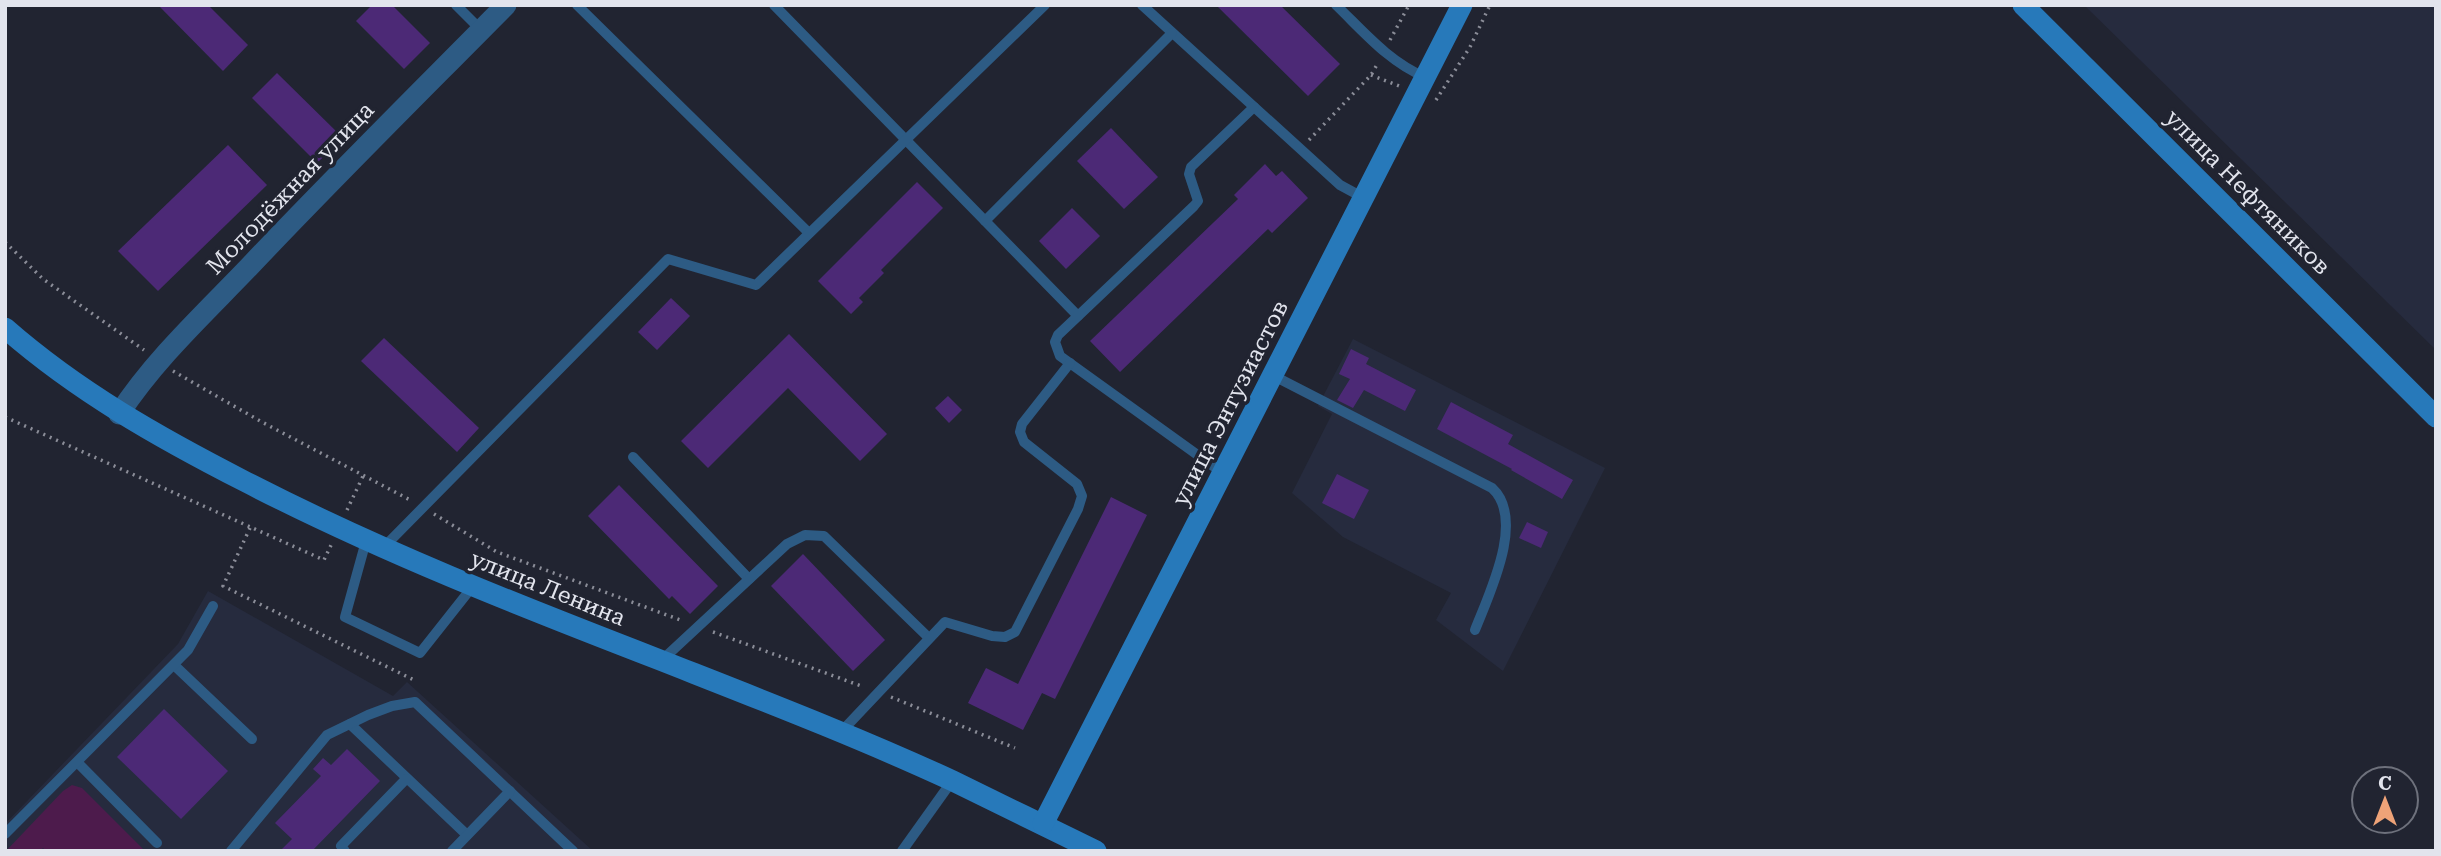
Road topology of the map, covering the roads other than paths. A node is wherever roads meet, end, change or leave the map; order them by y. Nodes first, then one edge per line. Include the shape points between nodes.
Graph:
1 (456, 5) edge
2 (506, 5) edge
3 (577, 5) edge
4 (774, 5) edge
5 (1045, 5) edge
6 (1142, 5) edge
7 (1336, 5) edge
8 (1462, 5) edge
9 (2026, 6) edge
10 (481, 30) junction
11 (1172, 33) junction
12 (1425, 77) junction
13 (1254, 107) junction
14 (906, 140) junction
15 (1364, 198) junction
16 (985, 221) junction
17 (809, 233) junction
18 (1078, 316) junction
19 (5, 328) edge
20 (1070, 363) junction
21 (1274, 376) junction
22 (119, 414) junction
23 (2436, 417) edge
24 (633, 457) dead end
25 (1224, 474) junction
26 (375, 545) junction
27 (749, 579) junction
28 (473, 586) junction
29 (213, 606) dead end
30 (1475, 630) dead end
31 (929, 638) junction
32 (661, 661) junction
33 (174, 664) junction
34 (351, 724) junction
35 (841, 732) junction
36 (252, 739) dead end
37 (78, 763) junction
38 (406, 779) junction
39 (952, 781) junction
40 (510, 791) junction
41 (1042, 824) junction
42 (5, 834) edge
43 (467, 835) junction
44 (157, 844) dead end
45 (231, 851) edge
46 (345, 851) edge
47 (452, 851) edge
48 (573, 851) edge
49 (902, 851) edge
50 (1096, 851) edge

1 - 10 lane
2 - 10 street, Молодёжная улица
3 - 17 lane
4 - 14 lane
5 - 14 lane
6 - 11 lane
7 - 12 lane via 1384,52
8 - 12 main road, улица Энтузиастов
9 - 23 main road, улица Нефтяников
10 - 22 street, Молодёжная улица via 159,361
11 - 13 lane
11 - 16 lane
12 - 15 main road, улица Энтузиастов
13 - 15 lane via 1340,185
13 - 18 lane via 1191,167 1198,201 1194,206
14 - 16 lane
14 - 17 lane
15 - 21 main road, улица Энтузиастов
16 - 18 lane
17 - 26 lane via 756,285 668,259 422,508
18 - 20 lane via 1055,342 1060,356
19 - 22 main road, улица Ленина
20 - 25 lane
20 - 31 lane via 1020,432 1024,442 1077,484 1082,496 1015,632 1005,638 945,622
21 - 25 main road, улица Энтузиастов
21 - 30 lane via 1500,495 1506,516 1503,555
22 - 26 main road, улица Ленина
24 - 27 lane
25 - 41 main road, улица Энтузиастов
26 - 28 main road, улица Ленина
26 - 28 lane via 345,617 420,653
27 - 31 lane via 787,544 805,535 824,536
27 - 32 lane
28 - 32 main road, улица Ленина
29 - 33 lane via 188,650
31 - 35 lane
32 - 35 main road, улица Ленина
33 - 36 lane
33 - 37 lane
34 - 38 lane
34 - 40 lane via 392,706 415,702
34 - 45 lane via 327,735
35 - 39 main road, улица Ленина
37 - 42 lane
37 - 44 lane
38 - 43 lane
38 - 46 lane via 341,846
39 - 41 main road, улица Ленина
39 - 49 lane
40 - 43 lane
40 - 48 lane
41 - 50 main road, улица Ленина
43 - 47 lane

